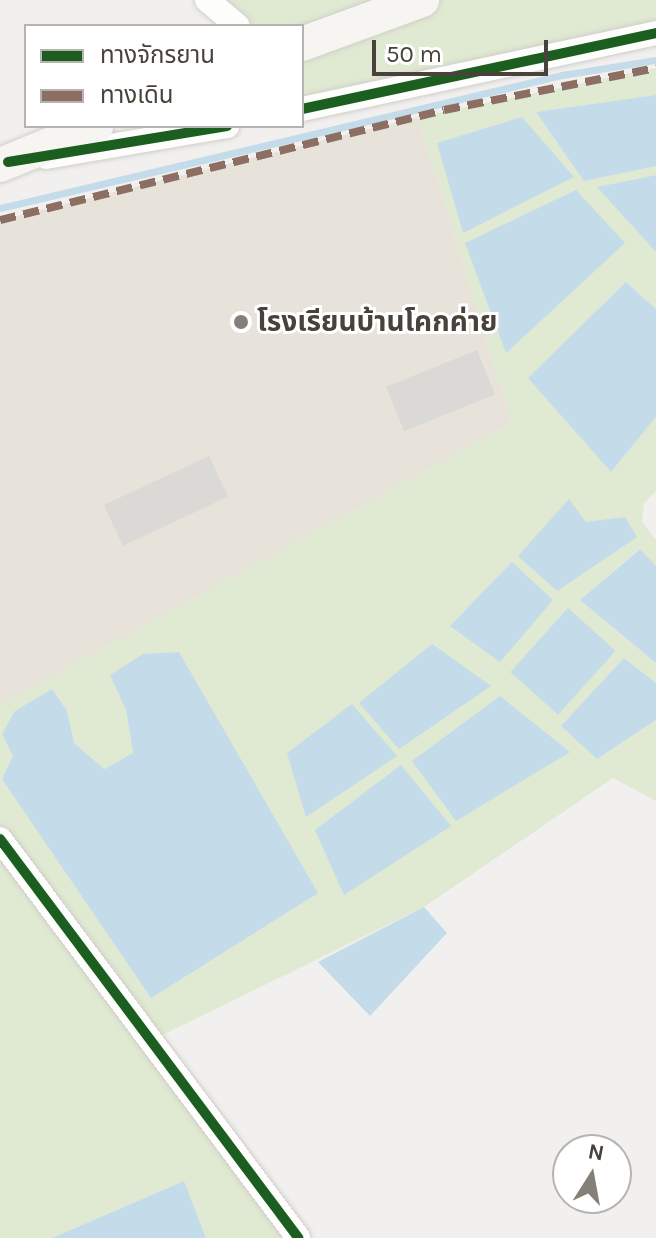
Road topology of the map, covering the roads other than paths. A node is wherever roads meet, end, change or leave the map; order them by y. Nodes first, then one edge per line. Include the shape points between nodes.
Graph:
1 (207, 0) edge
2 (422, 0) edge
3 (236, 24) edge
4 (656, 33) edge
5 (304, 43) edge
6 (304, 109) edge
7 (91, 128) edge
8 (215, 128) edge
9 (4, 164) edge
10 (0, 839) edge
11 (298, 1238) edge

1 - 3 street
2 - 5 street
4 - 6 street
7 - 9 street
8 - 9 street
10 - 11 street

